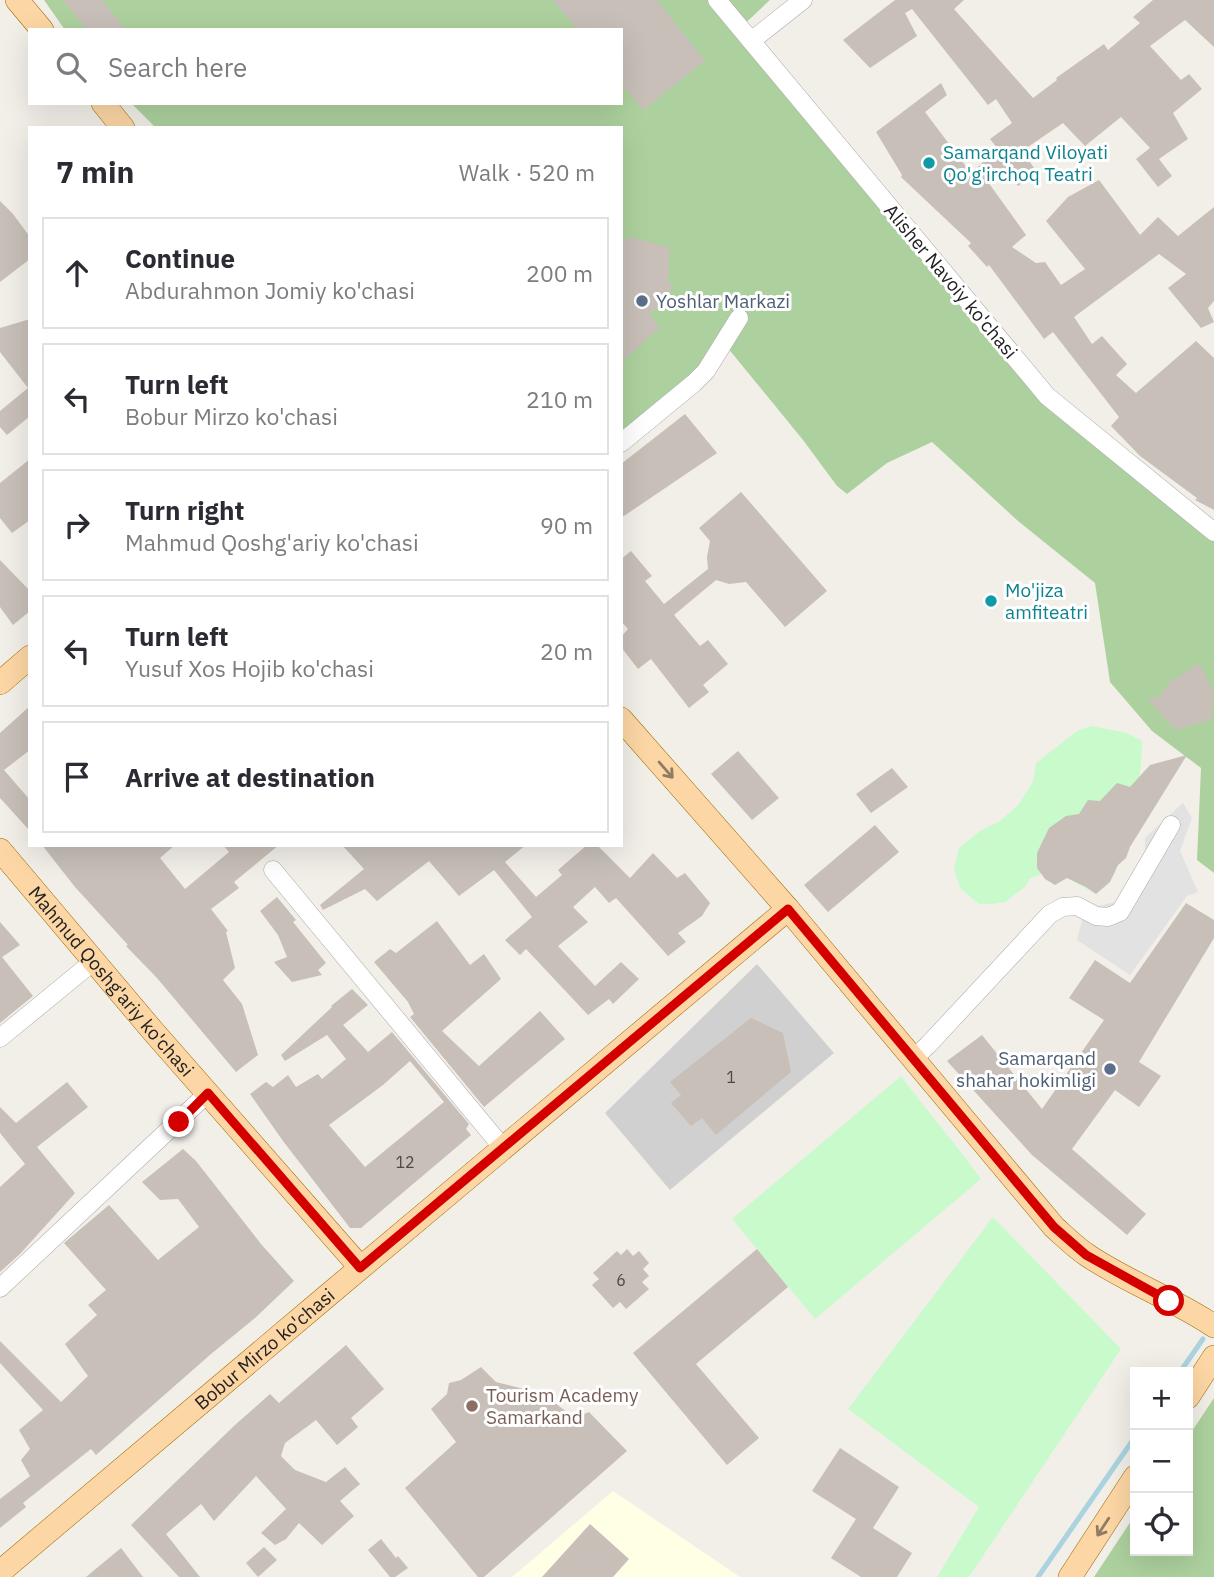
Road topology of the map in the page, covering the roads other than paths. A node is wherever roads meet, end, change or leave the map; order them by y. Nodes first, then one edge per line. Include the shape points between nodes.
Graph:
1 (17, 0) edge
2 (717, 0) edge
3 (803, 0) edge
4 (40, 28) edge
5 (751, 41) junction
6 (105, 105) edge
7 (121, 126) edge
8 (739, 318) dead end
9 (623, 441) edge
10 (1214, 532) edge
11 (28, 659) edge
12 (0, 683) edge
13 (623, 721) edge
14 (1171, 825) dead end
15 (0, 850) edge
16 (273, 870) dead end
17 (788, 909) junction
18 (94, 961) junction
19 (0, 1038) edge
20 (913, 1059) junction
21 (208, 1093) junction
22 (503, 1148) junction
23 (360, 1268) junction
24 (0, 1288) edge
25 (1214, 1326) edge
26 (1214, 1357) edge
27 (1193, 1389) edge
28 (1130, 1485) edge
29 (0, 1572) edge
30 (1070, 1577) edge

1 - 4 main road
2 - 5 street, Alisher Navoiy ko'chasi
3 - 5 street
5 - 10 street, Alisher Navoiy ko'chasi via 1047,396
6 - 7 main road
8 - 9 street via 706,371
11 - 12 main road
13 -> 17 main road
14 - 20 street via 1120,912 1096,916 1077,906 1050,914
15 - 18 main road, Mahmud Qoshg'ariy ko'chasi
16 - 22 street
17 - 20 main road
17 - 22 main road, Bobur Mirzo ko'chasi
18 - 19 street
18 - 21 main road, Mahmud Qoshg'ariy ko'chasi
20 - 25 main road via 1054,1227 1086,1255
21 - 23 main road, Mahmud Qoshg'ariy ko'chasi
21 - 24 street
22 - 23 main road, Bobur Mirzo ko'chasi
23 - 29 main road, Bobur Mirzo ko'chasi
26 - 27 main road
28 -> 30 main road

